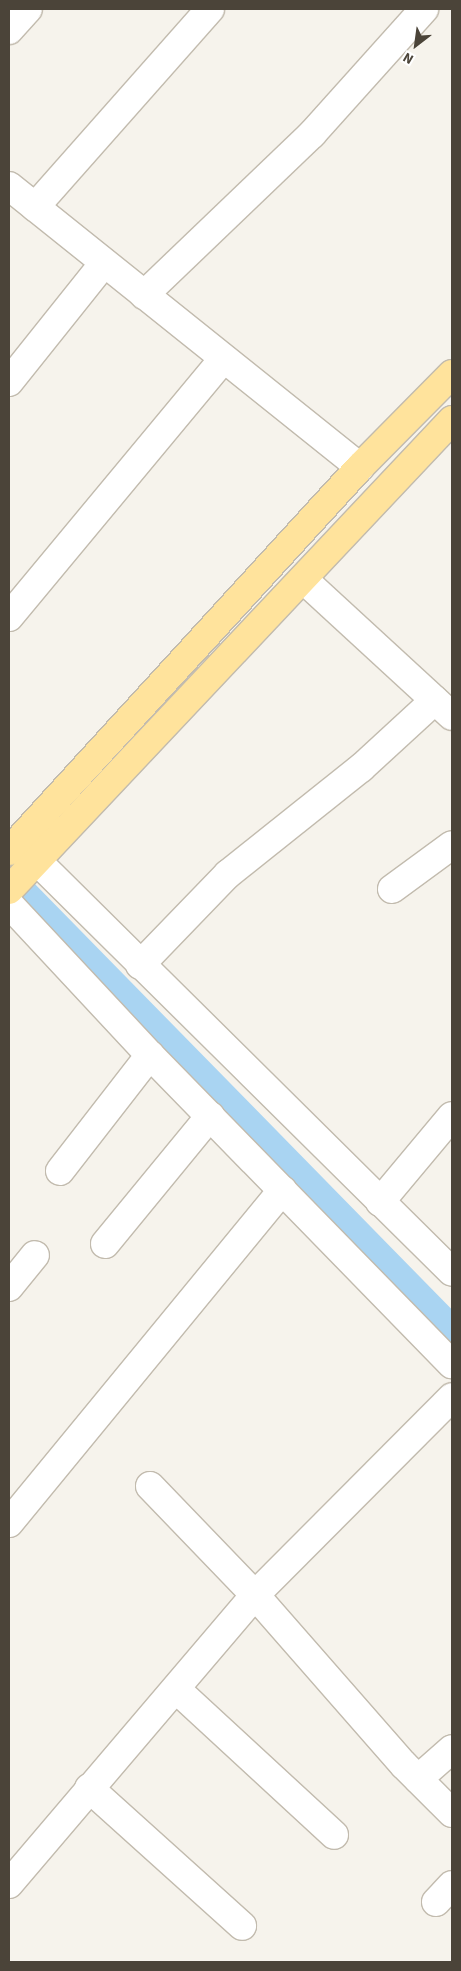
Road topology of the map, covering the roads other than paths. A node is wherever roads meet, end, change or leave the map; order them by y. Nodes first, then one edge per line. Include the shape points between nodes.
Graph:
1 (28, 9) edge
2 (210, 9) edge
3 (424, 9) edge
4 (9, 30) edge
5 (9, 186) edge
6 (35, 207) junction
7 (104, 263) junction
8 (144, 295) junction
9 (223, 358) junction
10 (452, 374) edge
11 (9, 382) edge
12 (452, 420) edge
13 (360, 467) junction
14 (303, 579) junction
15 (9, 617) edge
16 (444, 708) edge
17 (452, 845) edge
18 (18, 858) edge
19 (392, 888) dead end
20 (9, 904) edge
21 (140, 965) junction
22 (150, 1055) junction
23 (210, 1116) junction
24 (452, 1116) edge
25 (60, 1171) dead end
26 (283, 1190) junction
27 (380, 1202) junction
28 (105, 1244) dead end
29 (35, 1255) dead end
30 (452, 1272) edge
31 (9, 1287) edge
32 (452, 1364) edge
33 (452, 1397) edge
34 (150, 1486) dead end
35 (9, 1523) edge
36 (255, 1595) junction
37 (176, 1689) junction
38 (452, 1750) edge
39 (418, 1779) junction
40 (89, 1788) junction
41 (452, 1813) edge
42 (334, 1835) dead end
43 (9, 1884) edge
44 (242, 1926) dead end

1 - 4 street
2 - 6 street
3 - 8 street via 312,134
5 - 6 street
6 - 7 street
7 - 8 street
7 - 11 street
8 - 9 street
9 - 13 street
9 - 15 street
10 - 13 main road
12 - 14 main road
13 - 18 main road
14 - 16 street
14 - 18 main road
16 - 21 street via 361,768 228,874
17 - 19 street
18 - 21 street
20 - 22 street
21 - 27 street
22 - 23 street
22 - 25 street
23 - 26 street
23 - 28 street
24 - 27 street
26 - 32 street
26 - 35 street
27 - 30 street
29 - 31 street
33 - 36 street
34 - 36 street
36 - 37 street
36 - 39 street
37 - 40 street
37 - 42 street
38 - 39 street
39 - 41 street
40 - 43 street
40 - 44 street

